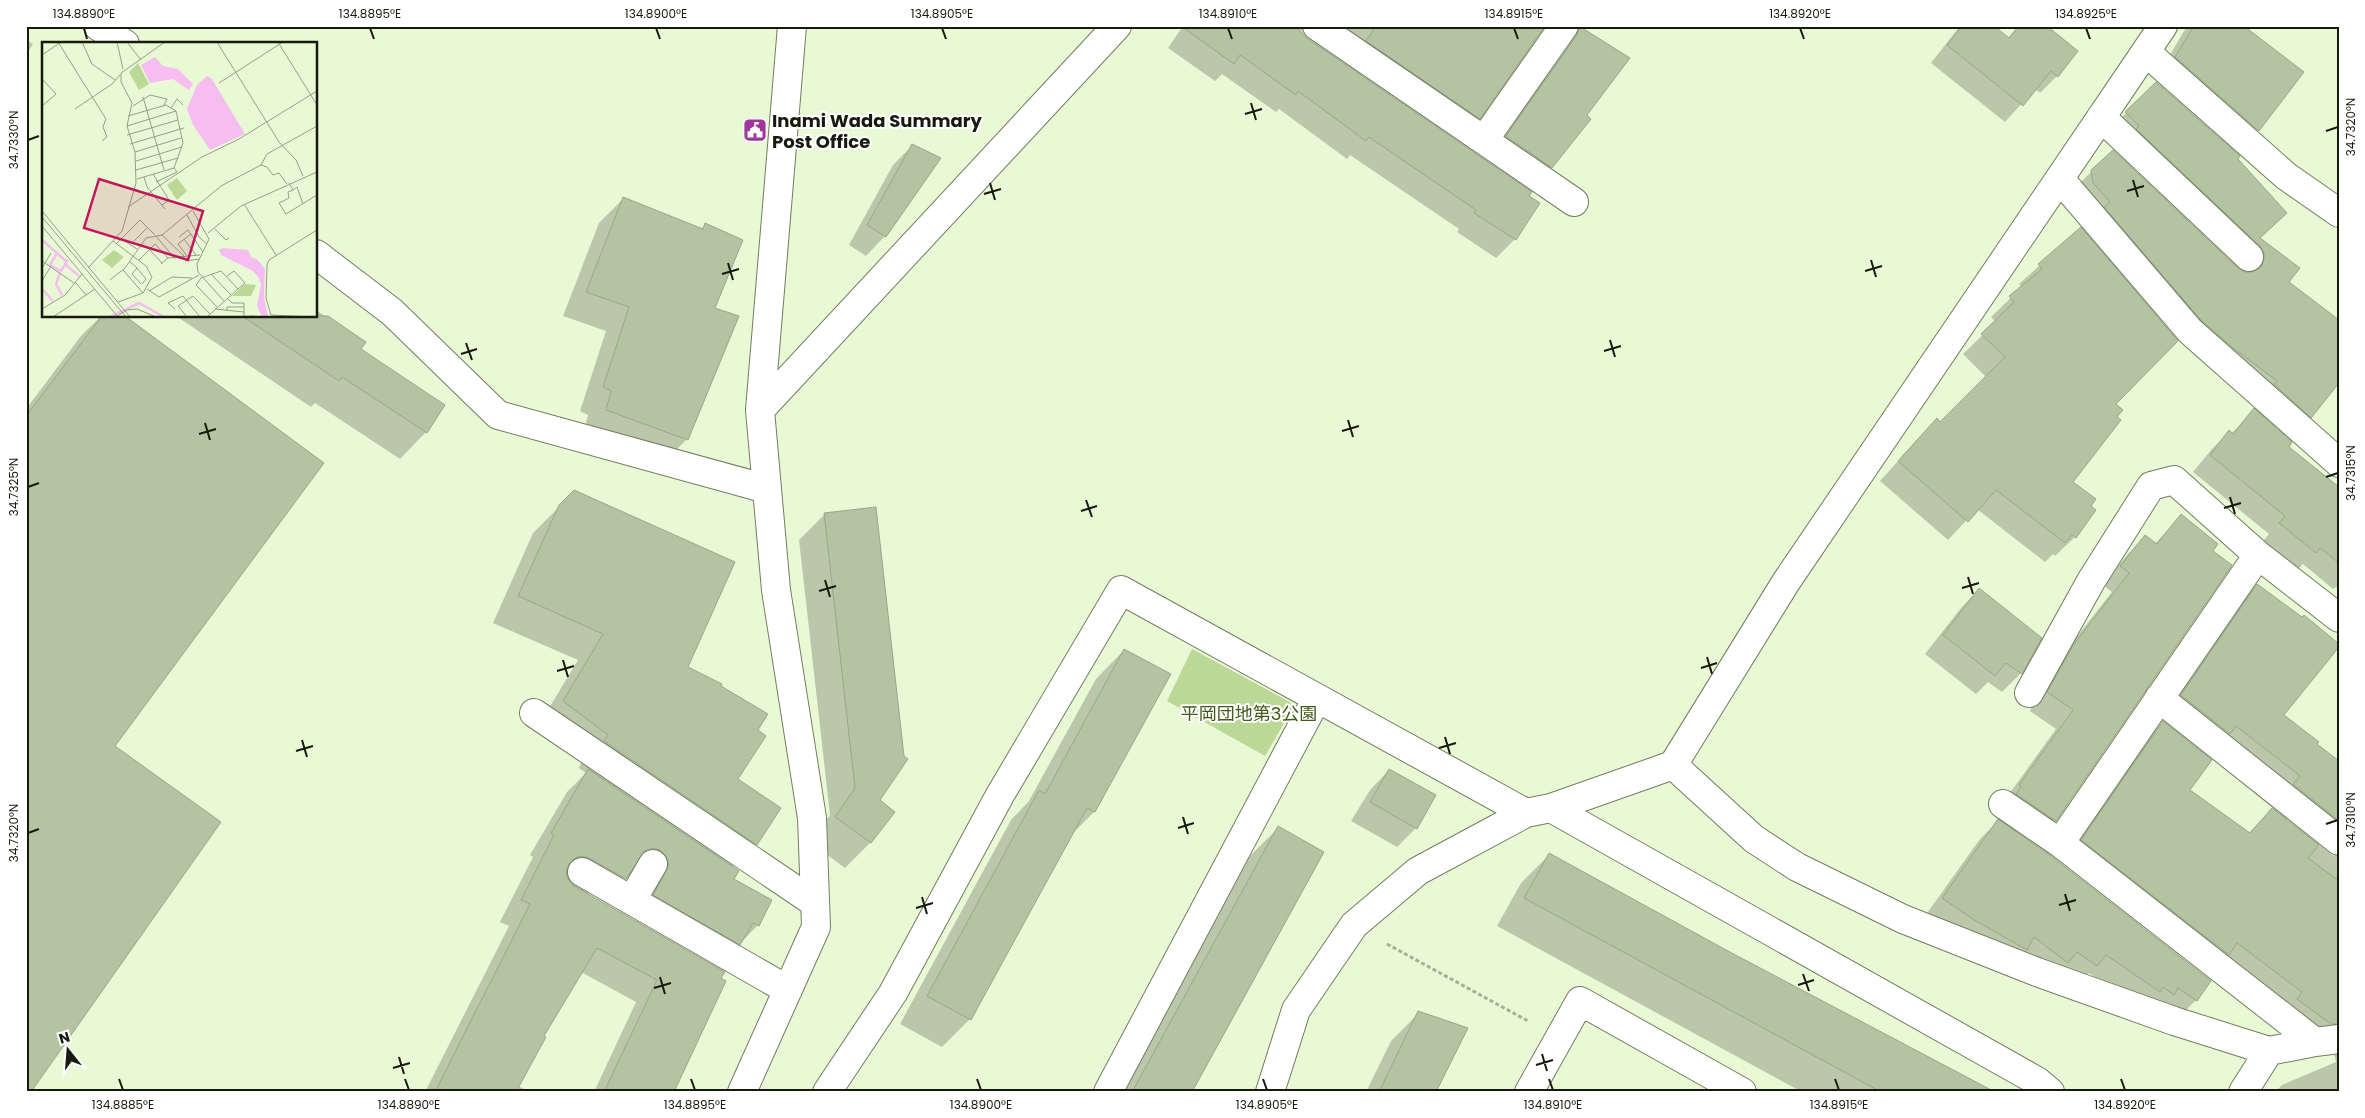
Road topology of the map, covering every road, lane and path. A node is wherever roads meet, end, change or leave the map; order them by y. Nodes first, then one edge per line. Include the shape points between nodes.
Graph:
1 (98, 26) edge
2 (792, 26) edge
3 (1118, 26) edge
4 (1317, 26) edge
5 (1564, 26) edge
6 (2163, 26) edge
7 (123, 42) edge
8 (2146, 52) junction
9 (2101, 117) junction
10 (1484, 140) junction
11 (2060, 178) junction
12 (1574, 202) dead end
13 (2339, 213) edge
14 (318, 256) edge
15 (2249, 257) dead end
16 (760, 410) junction
17 (2339, 463) edge
18 (767, 489) junction
19 (2258, 555) junction
20 (2339, 618) edge
21 (2029, 692) dead end
22 (1317, 698) junction
23 (2160, 698) junction
24 (534, 713) dead end
25 (1673, 765) junction
26 (2003, 804) dead end
27 (1539, 810) junction
28 (2339, 841) edge
29 (2060, 843) junction
30 (653, 864) dead end
31 (582, 872) dead end
32 (632, 900) junction
33 (815, 903) junction
34 (1354, 925) junction
35 (788, 990) junction
36 (1559, 1038) junction
37 (2327, 1040) edge
38 (2269, 1051) junction
39 (831, 1091) edge
40 (742, 1092) edge
41 (1108, 1092) edge
42 (1270, 1092) edge
43 (1529, 1092) edge
44 (1742, 1092) edge
45 (2050, 1092) edge
46 (2243, 1092) edge

1 - 7 street
2 - 16 street
3 - 16 street
4 - 10 street
5 - 10 street
6 - 8 street
8 - 9 street
8 - 13 street via 2286,176
9 - 11 street
9 - 15 street
10 - 12 street
11 - 17 street via 2190,331
11 - 25 street via 1786,582
14 - 18 street via 392,312 498,415
16 - 18 street
18 - 33 street via 776,590 812,818
19 - 20 street
19 - 21 street via 2174,480 2151,486 2091,581
19 - 23 street
22 - 27 street
22 - 39 street via 1121,590 1000,795 893,992
22 - 41 street
23 - 28 street
23 - 29 street
24 - 33 street
25 - 27 street
25 - 38 street via 1754,839 1797,867 1903,919 2174,1021
26 - 29 street
27 - 34 street via 1418,871
27 - 45 street via 2037,1081
29 - 37 street
30 - 32 street
31 - 32 street
32 - 35 street
33 - 35 street via 816,927
34 - 36 path
34 - 42 street via 1296,1010
35 - 40 street
36 - 43 street
36 - 44 street via 1580,1001
37 - 38 street
38 - 46 street

